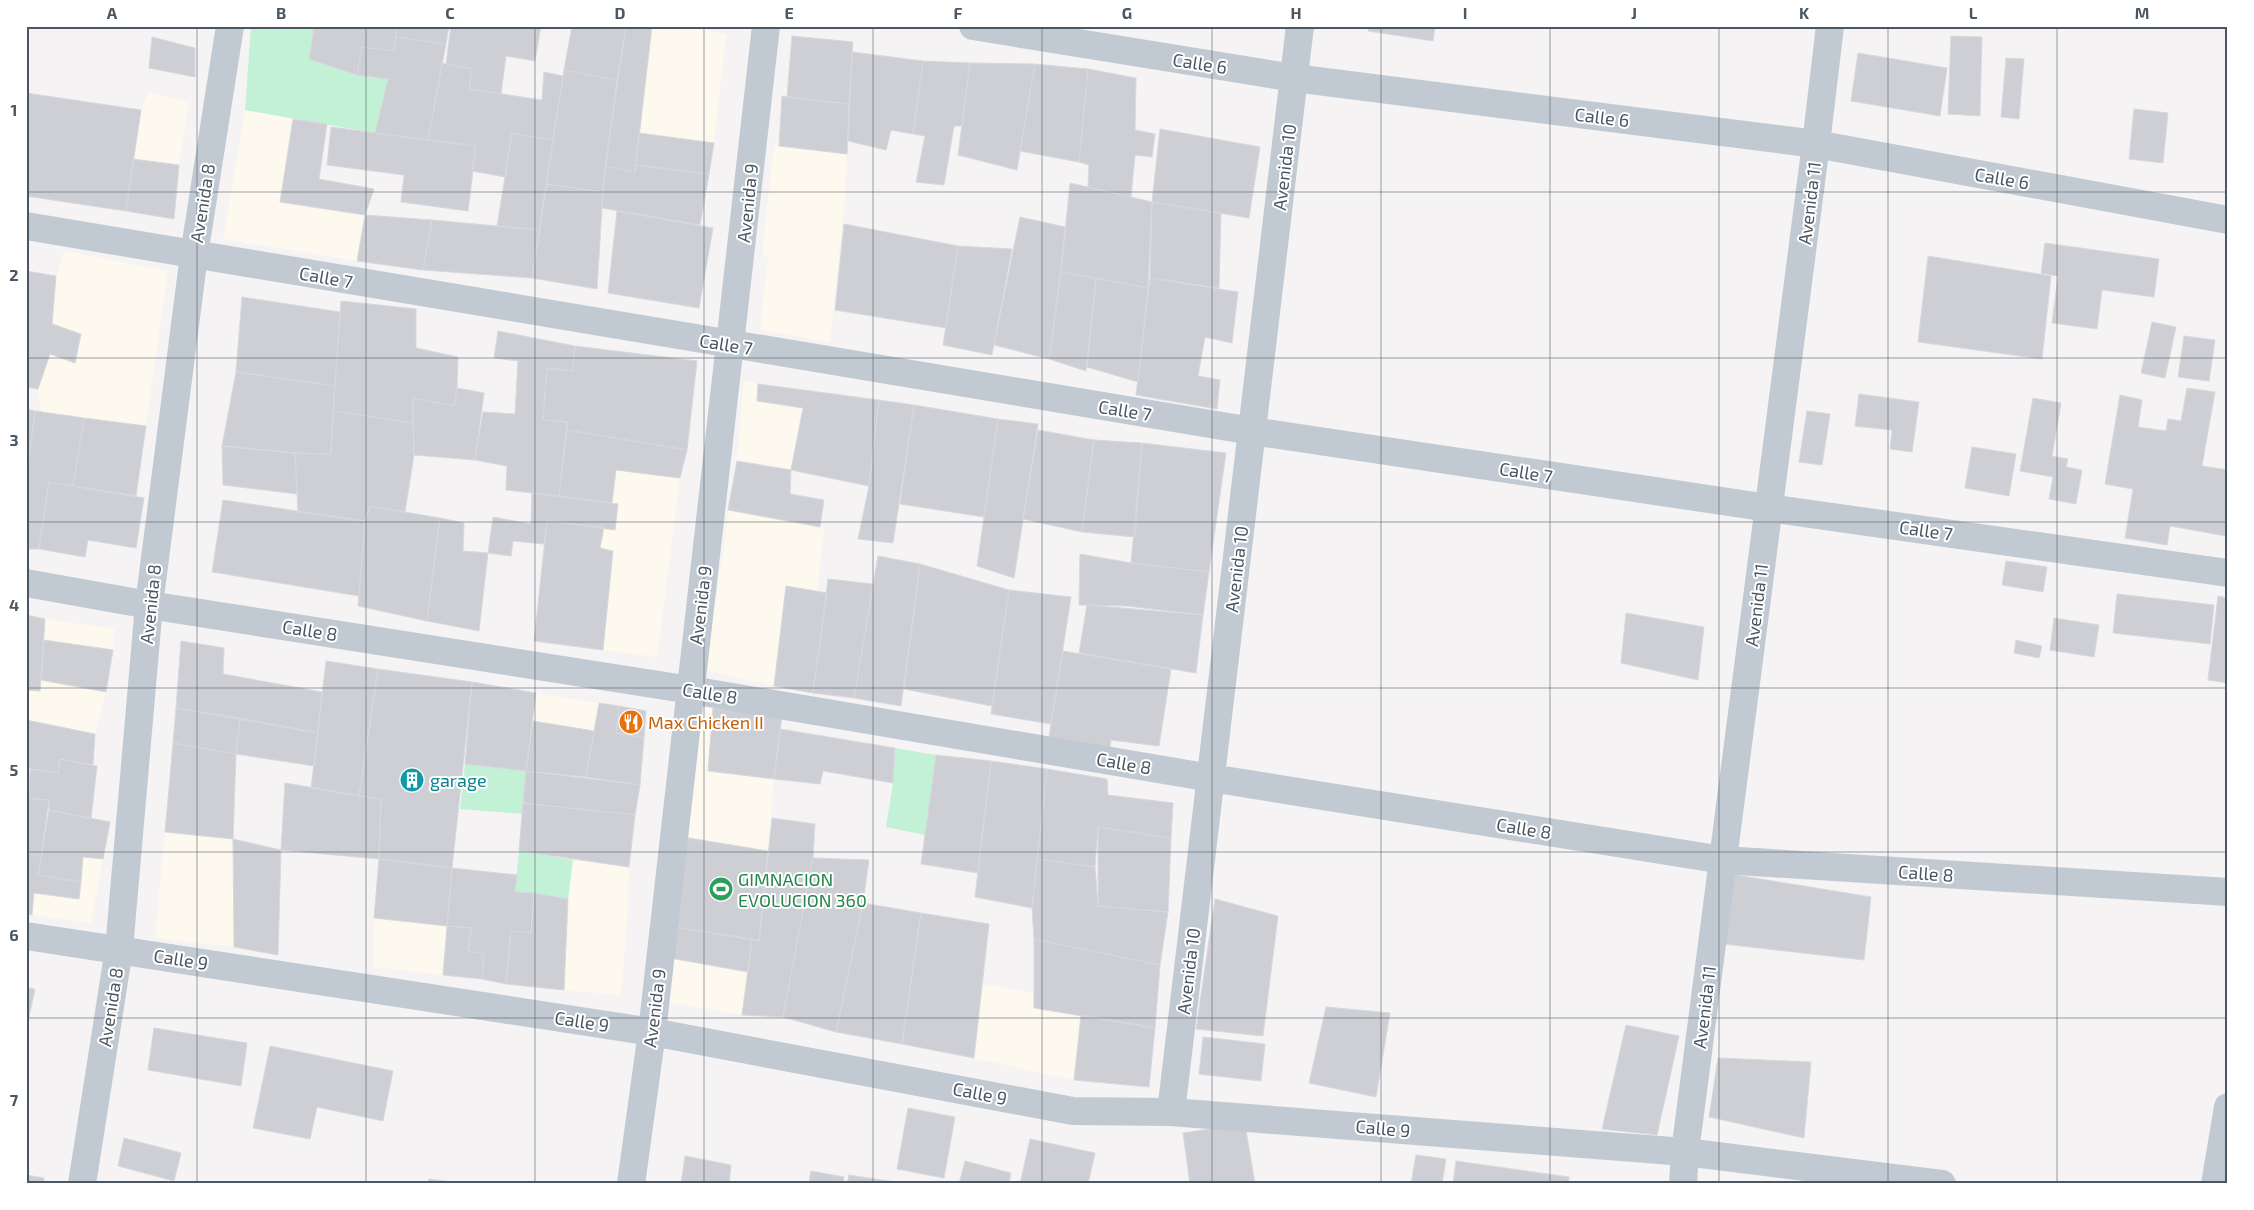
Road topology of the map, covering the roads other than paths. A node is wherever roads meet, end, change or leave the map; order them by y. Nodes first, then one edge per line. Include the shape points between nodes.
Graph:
1 (230, 26) edge
2 (766, 26) edge
3 (973, 26) edge
4 (1300, 26) edge
5 (1830, 26) edge
6 (1294, 78) junction
7 (1816, 144) junction
8 (2228, 220) edge
9 (26, 226) edge
10 (194, 255) junction
11 (731, 345) junction
12 (1252, 431) junction
13 (1769, 508) junction
14 (2228, 572) edge
15 (26, 583) edge
16 (149, 605) junction
17 (690, 690) junction
18 (1211, 778) junction
19 (1723, 860) junction
20 (2228, 892) edge
21 (26, 936) edge
22 (119, 949) junction
23 (652, 1032) junction
24 (2228, 1107) edge
25 (1171, 1112) junction
26 (1685, 1152) junction
27 (82, 1184) edge
28 (632, 1184) edge
29 (1683, 1184) edge
30 (1942, 1184) edge
31 (2215, 1184) edge

1 - 10 street, Avenida 8
2 - 11 street, Avenida 9
3 - 6 street, Calle 6
4 - 6 street, Avenida 10
5 - 7 street, Avenida 11
6 - 7 street, Calle 6
6 - 12 street, Avenida 10
7 - 8 street, Calle 6
7 - 13 street, Avenida 11
9 - 10 street, Calle 7
10 - 11 street, Calle 7
10 - 16 street, Avenida 8
11 - 12 street, Calle 7
11 - 17 street, Avenida 9
12 - 13 street, Calle 7
12 - 18 street, Avenida 10
13 - 14 street, Calle 7
13 - 19 street, Avenida 11
15 - 16 street, Calle 8
16 - 17 street, Calle 8
16 - 22 street, Avenida 8
17 - 18 street, Calle 8
17 - 23 street, Avenida 9
18 - 19 street, Calle 8
18 - 25 street, Avenida 10
19 - 20 street, Calle 8
19 - 26 street, Avenida 11
21 - 22 street, Calle 9
22 - 23 street, Calle 9
22 - 27 street, Avenida 8
23 - 25 street, Calle 9 via 1073,1111
23 - 28 street, Avenida 9
24 - 31 street
25 - 26 street, Calle 9
26 - 29 street, Avenida 11
26 - 30 street, Calle 9

